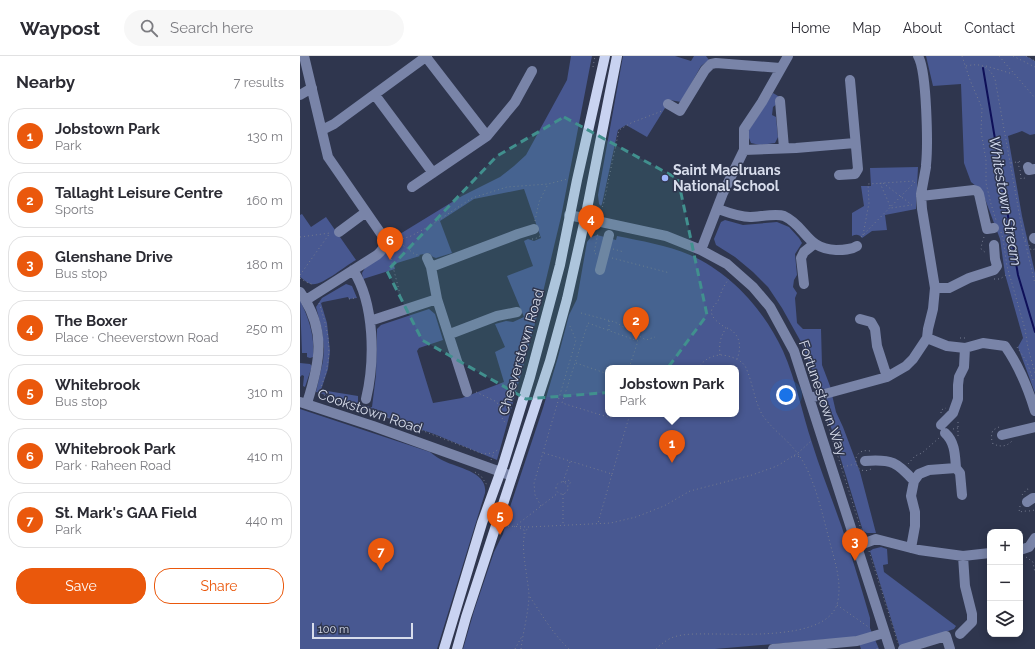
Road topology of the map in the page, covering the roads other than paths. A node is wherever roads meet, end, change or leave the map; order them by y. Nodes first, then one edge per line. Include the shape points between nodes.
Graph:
1 (304, 56) edge
2 (426, 56) edge
3 (605, 56) edge
4 (617, 56) edge
5 (788, 56) edge
6 (918, 56) edge
7 (715, 60) edge
8 (780, 68) junction
9 (532, 71) dead end
10 (850, 80) dead end
11 (312, 88) junction
12 (375, 95) junction
13 (300, 96) edge
14 (780, 101) dead end
15 (667, 107) road end
16 (322, 130) junction
17 (487, 136) junction
18 (855, 143) junction
19 (784, 148) junction
20 (744, 150) junction
21 (433, 173) junction
22 (840, 175) dead end
23 (412, 187) dead end
24 (922, 196) junction
25 (718, 208) junction
26 (366, 212) junction
27 (569, 215) junction
28 (585, 219) junction
29 (998, 228) road end
30 (535, 230) road end
31 (339, 232) dead end
32 (604, 234) road end
33 (859, 241) road end
34 (814, 244) junction
35 (994, 245) dead end
36 (701, 250) junction
37 (353, 270) junction
38 (600, 270) dead end
39 (804, 284) dead end
40 (935, 288) junction
41 (303, 296) edge
42 (437, 299) junction
43 (517, 312) dead end
44 (860, 319) dead end
45 (370, 321) junction
46 (450, 334) junction
47 (928, 338) junction
48 (965, 348) junction
49 (887, 377) junction
50 (471, 391) road end
51 (810, 398) junction
52 (366, 399) dead end
53 (303, 402) edge
54 (1035, 411) edge
55 (1035, 427) edge
56 (1002, 431) road end
57 (864, 464) road end
58 (956, 468) junction
59 (501, 471) junction
60 (512, 476) junction
61 (914, 481) junction
62 (962, 494) dead end
63 (857, 546) junction
64 (911, 548) junction
65 (987, 553) edge
66 (963, 556) junction
67 (884, 633) junction
68 (960, 634) dead end
69 (897, 648) edge
70 (444, 649) edge
71 (457, 649) edge
72 (778, 649) edge
73 (950, 649) edge

1 - 11 street
2 - 12 street
2 - 17 street
3 - 27 main road, Cheeverstown Road
4 - 28 main road, Cheeverstown Road
5 - 8 street
6 - 24 street via 924,78 928,148
7 - 8 street
7 - 15 street via 705,70 680,111
8 - 20 street via 744,130
9 - 17 street via 515,102
10 - 18 street
11 - 13 street
11 - 16 street
12 - 16 street
12 - 21 street
14 - 19 street
16 - 26 street via 328,157
17 - 21 street
18 - 19 street
18 - 22 street via 858,169 855,174
19 - 20 street
20 - 25 street
21 - 23 street
24 - 29 street via 977,191 987,229
24 - 40 street
25 - 34 street via 737,216 782,216 792,221
25 - 36 street
26 - 31 street
26 - 37 street via 382,235 385,246
27 - 28 street, Fortunestown Way
27 - 59 main road, Cheeverstown Road via 560,265 546,319
28 - 36 street, Fortunestown Way via 666,236
28 - 60 main road, Cheeverstown Road via 550,361
30 - 42 street via 429,262
32 - 38 street
33 - 34 street via 853,248 842,250 827,250
34 - 39 street via 801,258
35 - 40 street via 997,266 994,270 949,288
36 - 51 street, Fortunestown Way via 727,264 754,287 770,307 794,351
37 - 41 street
37 - 45 street via 360,282
40 - 47 street
41 - 53 street, Cookstown Road via 316,323 319,353 316,371
42 - 45 street
42 - 46 street
43 - 46 street via 497,316
44 - 49 street via 871,322 875,329 877,346
45 - 52 street via 371,366
46 - 50 street
47 - 48 street via 947,346
47 - 49 street via 913,360
48 - 54 street via 983,343 1005,346 1018,365
48 - 58 street via 964,367 958,384 958,400 943,429 954,445
49 - 51 street
51 - 63 street, Fortunestown Way
53 - 59 street, Cookstown Road
55 - 56 street
57 - 61 street via 890,461 902,467
58 - 61 street via 929,470 919,474
58 - 62 street via 960,473
59 - 60 street, Cookstown Road
59 - 70 main road, Cheeverstown Road via 482,523
60 - 71 main road, Cheeverstown Road
61 - 64 street via 911,496 915,512
63 - 64 street via 876,539
63 - 67 street, Fortunestown Way
64 - 66 street
65 - 66 street
66 - 68 street via 965,586 972,622
67 - 69 street, Fortunestown Way
67 - 72 street via 857,641
69 - 73 street via 946,636

